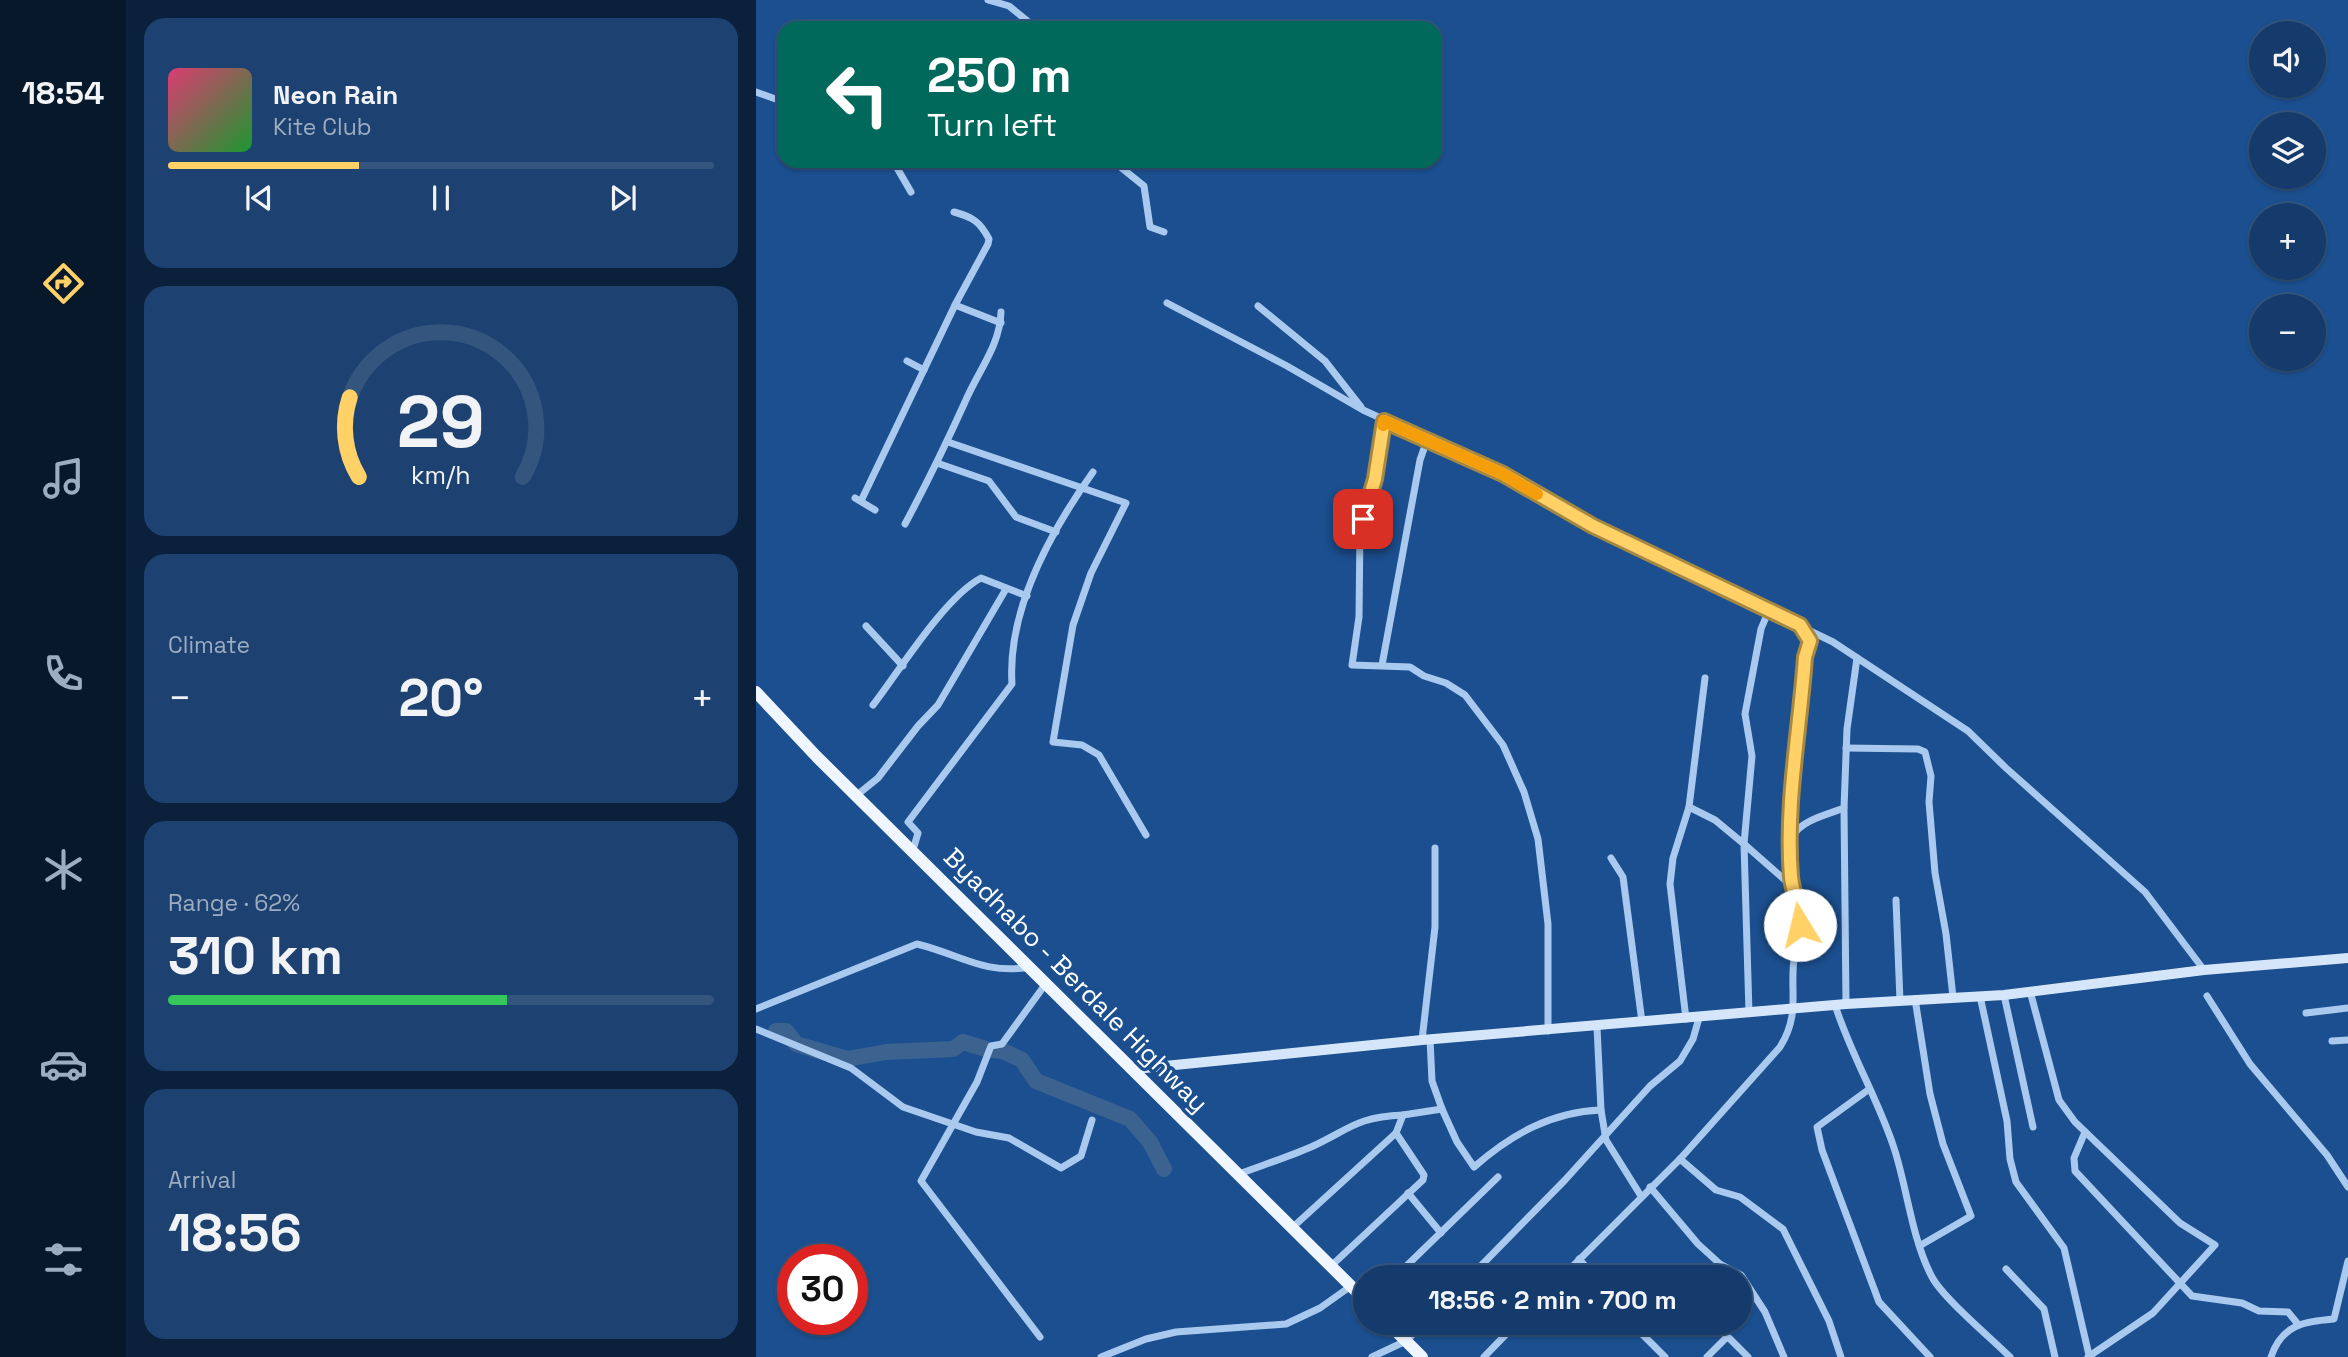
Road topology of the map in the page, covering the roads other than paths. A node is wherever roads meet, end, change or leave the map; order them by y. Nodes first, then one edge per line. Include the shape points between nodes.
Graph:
1 (988, 0) edge
2 (1027, 21) edge
3 (756, 92) edge
4 (777, 100) edge
5 (897, 168) edge
6 (1122, 168) edge
7 (912, 192) dead end
8 (954, 212) dead end
9 (1164, 232) dead end
10 (1167, 303) dead end
11 (955, 305) junction
12 (1258, 306) dead end
13 (1001, 312) dead end
14 (1001, 323) junction
15 (907, 361) dead end
16 (924, 370) junction
17 (1363, 410) junction
18 (1384, 421) junction
19 (1427, 440) junction
20 (948, 442) junction
21 (937, 463) junction
22 (1093, 472) dead end
23 (1082, 488) junction
24 (875, 510) dead end
25 (905, 524) dead end
26 (1056, 532) junction
27 (1006, 589) junction
28 (1027, 596) junction
29 (1769, 610) junction
30 (1800, 625) junction
31 (866, 626) dead end
32 (1857, 658) junction
33 (1382, 665) junction
34 (903, 666) junction
35 (1705, 678) dead end
36 (756, 692) edge
37 (873, 705) dead end
38 (1846, 748) junction
39 (857, 795) junction
40 (1689, 807) junction
41 (1844, 808) junction
42 (1146, 835) dead end
43 (1792, 838) junction
44 (1744, 844) junction
45 (1435, 848) dead end
46 (913, 850) junction
47 (1611, 858) dead end
48 (1794, 888) junction
49 (1896, 900) dead end
50 (2348, 958) edge
51 (1033, 967) junction
52 (2204, 970) junction
53 (1047, 982) junction
54 (2030, 991) junction
55 (2004, 995) junction
56 (1980, 996) junction
57 (2207, 996) dead end
58 (1953, 997) junction
59 (1915, 999) junction
60 (1900, 1001) junction
61 (1840, 1004) junction
62 (2348, 1008) edge
63 (756, 1009) edge
64 (1794, 1009) junction
65 (1749, 1013) junction
66 (2306, 1013) dead end
67 (1699, 1017) junction
68 (1686, 1019) junction
69 (1642, 1023) junction
70 (1597, 1027) junction
71 (756, 1029) edge
72 (1548, 1032) junction
73 (1426, 1040) junction
74 (2348, 1040) edge
75 (2332, 1041) dead end
76 (1135, 1069) junction
77 (1868, 1090) junction
78 (1442, 1109) junction
79 (1601, 1110) junction
80 (1403, 1115) junction
81 (1092, 1120) dead end
82 (952, 1122) junction
83 (2033, 1127) dead end
84 (2085, 1132) junction
85 (1396, 1133) junction
86 (1604, 1134) junction
87 (1680, 1160) junction
88 (1239, 1174) junction
89 (1498, 1177) dead end
90 (1650, 1187) junction
91 (2348, 1187) edge
92 (1408, 1193) junction
93 (1641, 1196) junction
94 (1293, 1227) junction
95 (1441, 1233) junction
96 (1922, 1245) junction
97 (1579, 1259) junction
98 (2348, 1261) edge
99 (1408, 1265) edge
100 (1482, 1265) edge
101 (1573, 1265) edge
102 (1584, 1265) edge
103 (1331, 1266) junction
104 (2006, 1269) dead end
105 (2181, 1285) junction
106 (1351, 1286) joint
107 (2297, 1323) junction
108 (1400, 1335) edge
109 (1412, 1335) edge
110 (1505, 1335) edge
111 (1643, 1335) edge
112 (1040, 1337) dead end
113 (1727, 1337) joint
114 (1406, 1341) junction
115 (2089, 1356) edge
116 (1101, 1357) edge
117 (1372, 1357) edge
118 (1422, 1357) edge
119 (1484, 1357) edge
120 (1665, 1357) edge
121 (1707, 1357) edge
122 (1748, 1357) edge
123 (1784, 1357) edge
124 (1841, 1357) edge
125 (1930, 1357) edge
126 (2010, 1357) edge
127 (2055, 1357) edge
128 (2271, 1357) edge

1 - 2 street via 1009,6
3 - 4 street
5 - 7 street
6 - 9 street via 1144,186 1150,227
8 - 11 street via 972,216 989,239
10 - 17 street
11 - 14 street
11 - 16 street
12 - 17 street via 1325,360
13 - 14 street
14 - 20 street
15 - 16 street
16 - 24 street via 858,499
17 - 18 street
18 - 19 street
18 - 33 street via 1375,479 1360,530 1359,617 1352,665
19 - 29 street
19 - 33 street
20 - 21 street
20 - 23 street
21 - 25 street
21 - 26 street via 989,481 1016,517
22 - 23 street
23 - 26 street
23 - 42 street via 1126,503 1091,573 1073,625 1053,742 1082,745 1099,755
26 - 28 street
27 - 28 street
27 - 34 street via 981,578 970,584
27 - 39 street via 938,705 878,778
28 - 46 street via 1011,668 1012,684 908,821 918,833
29 - 30 street
29 - 44 street via 1761,629 1745,714 1752,756
30 - 32 street
30 - 43 street via 1810,641 1805,657
31 - 34 street
32 - 38 street
32 - 52 street via 1986,745 2145,892
33 - 72 street via 1410,667 1465,695 1503,745 1538,839 1548,924
34 - 37 street
35 - 40 street
36 - 39 main road, Byadhabo - Berdale Highway
38 - 41 street
38 - 58 street via 1918,749 1929,761 1935,873
39 - 46 main road, Byadhabo - Berdale Highway
40 - 44 street via 1715,820
40 - 68 street via 1670,884
41 - 43 street via 1800,827
41 - 61 street
43 - 48 street
44 - 48 street
44 - 65 street
45 - 73 street
46 - 51 main road, Byadhabo - Berdale Highway
47 - 69 street via 1623,877
48 - 64 street via 1800,910
49 - 60 street
50 - 52 street
51 - 53 main road, Byadhabo - Berdale Highway
51 - 63 street via 984,968 917,944
52 - 54 street
53 - 76 main road, Byadhabo - Berdale Highway
53 - 82 street via 1002,1044 991,1051
54 - 55 street
54 - 84 street via 2059,1100
55 - 56 street
55 - 83 street
56 - 58 street
56 - 115 street via 2015,1182 2064,1248
57 - 91 street via 2250,1064 2327,1155
58 - 59 street
59 - 60 street
59 - 96 street via 1942,1144 1971,1216
60 - 61 street
61 - 64 street
61 - 77 street via 1846,1040
62 - 66 street
64 - 65 street
64 - 87 street via 1791,1030 1780,1046
65 - 67 street
67 - 68 street
67 - 86 street via 1680,1061
68 - 69 street
69 - 70 street
70 - 72 street
70 - 79 street
71 - 82 street via 851,1068 903,1107
72 - 73 street
73 - 76 street
73 - 78 street via 1432,1082
74 - 75 street
76 - 88 main road, Byadhabo - Berdale Highway
77 - 96 street via 1892,1141
77 - 125 street via 1817,1127 1822,1150 1879,1302
78 - 79 street via 1474,1167 1494,1149 1559,1114
78 - 80 street
79 - 86 street
80 - 85 street
80 - 88 street via 1350,1124 1308,1148
81 - 82 street via 1081,1156 1061,1168 1009,1138
82 - 112 street via 921,1181
84 - 105 street via 2074,1158 2075,1171
84 - 105 street via 2180,1223 2215,1245
85 - 92 street via 1424,1175
85 - 94 street
86 - 93 street
86 - 100 street
87 - 90 street
87 - 124 street via 1716,1190 1740,1197 1783,1229 1829,1321
88 - 94 main road, Byadhabo - Berdale Highway
89 - 95 street
90 - 93 street
90 - 123 street via 1698,1244 1741,1275 1765,1312
92 - 95 street
92 - 103 street
93 - 97 street
94 - 103 main road, Byadhabo - Berdale Highway
95 - 99 street
96 - 126 street via 1932,1278
97 - 101 street
97 - 102 street
98 - 107 street via 2334,1319
103 - 106 main road, Byadhabo - Berdale Highway
104 - 127 street via 2044,1309
105 - 107 street via 2192,1296 2242,1303 2259,1311 2288,1312
105 - 115 street via 2153,1313
106 - 116 street via 1286,1324 1176,1332
107 - 128 street via 2275,1346
108 - 114 main road
109 - 114 street
110 - 119 street
111 - 120 street
113 - 121 street
113 - 122 street
114 - 117 street
114 - 118 main road

